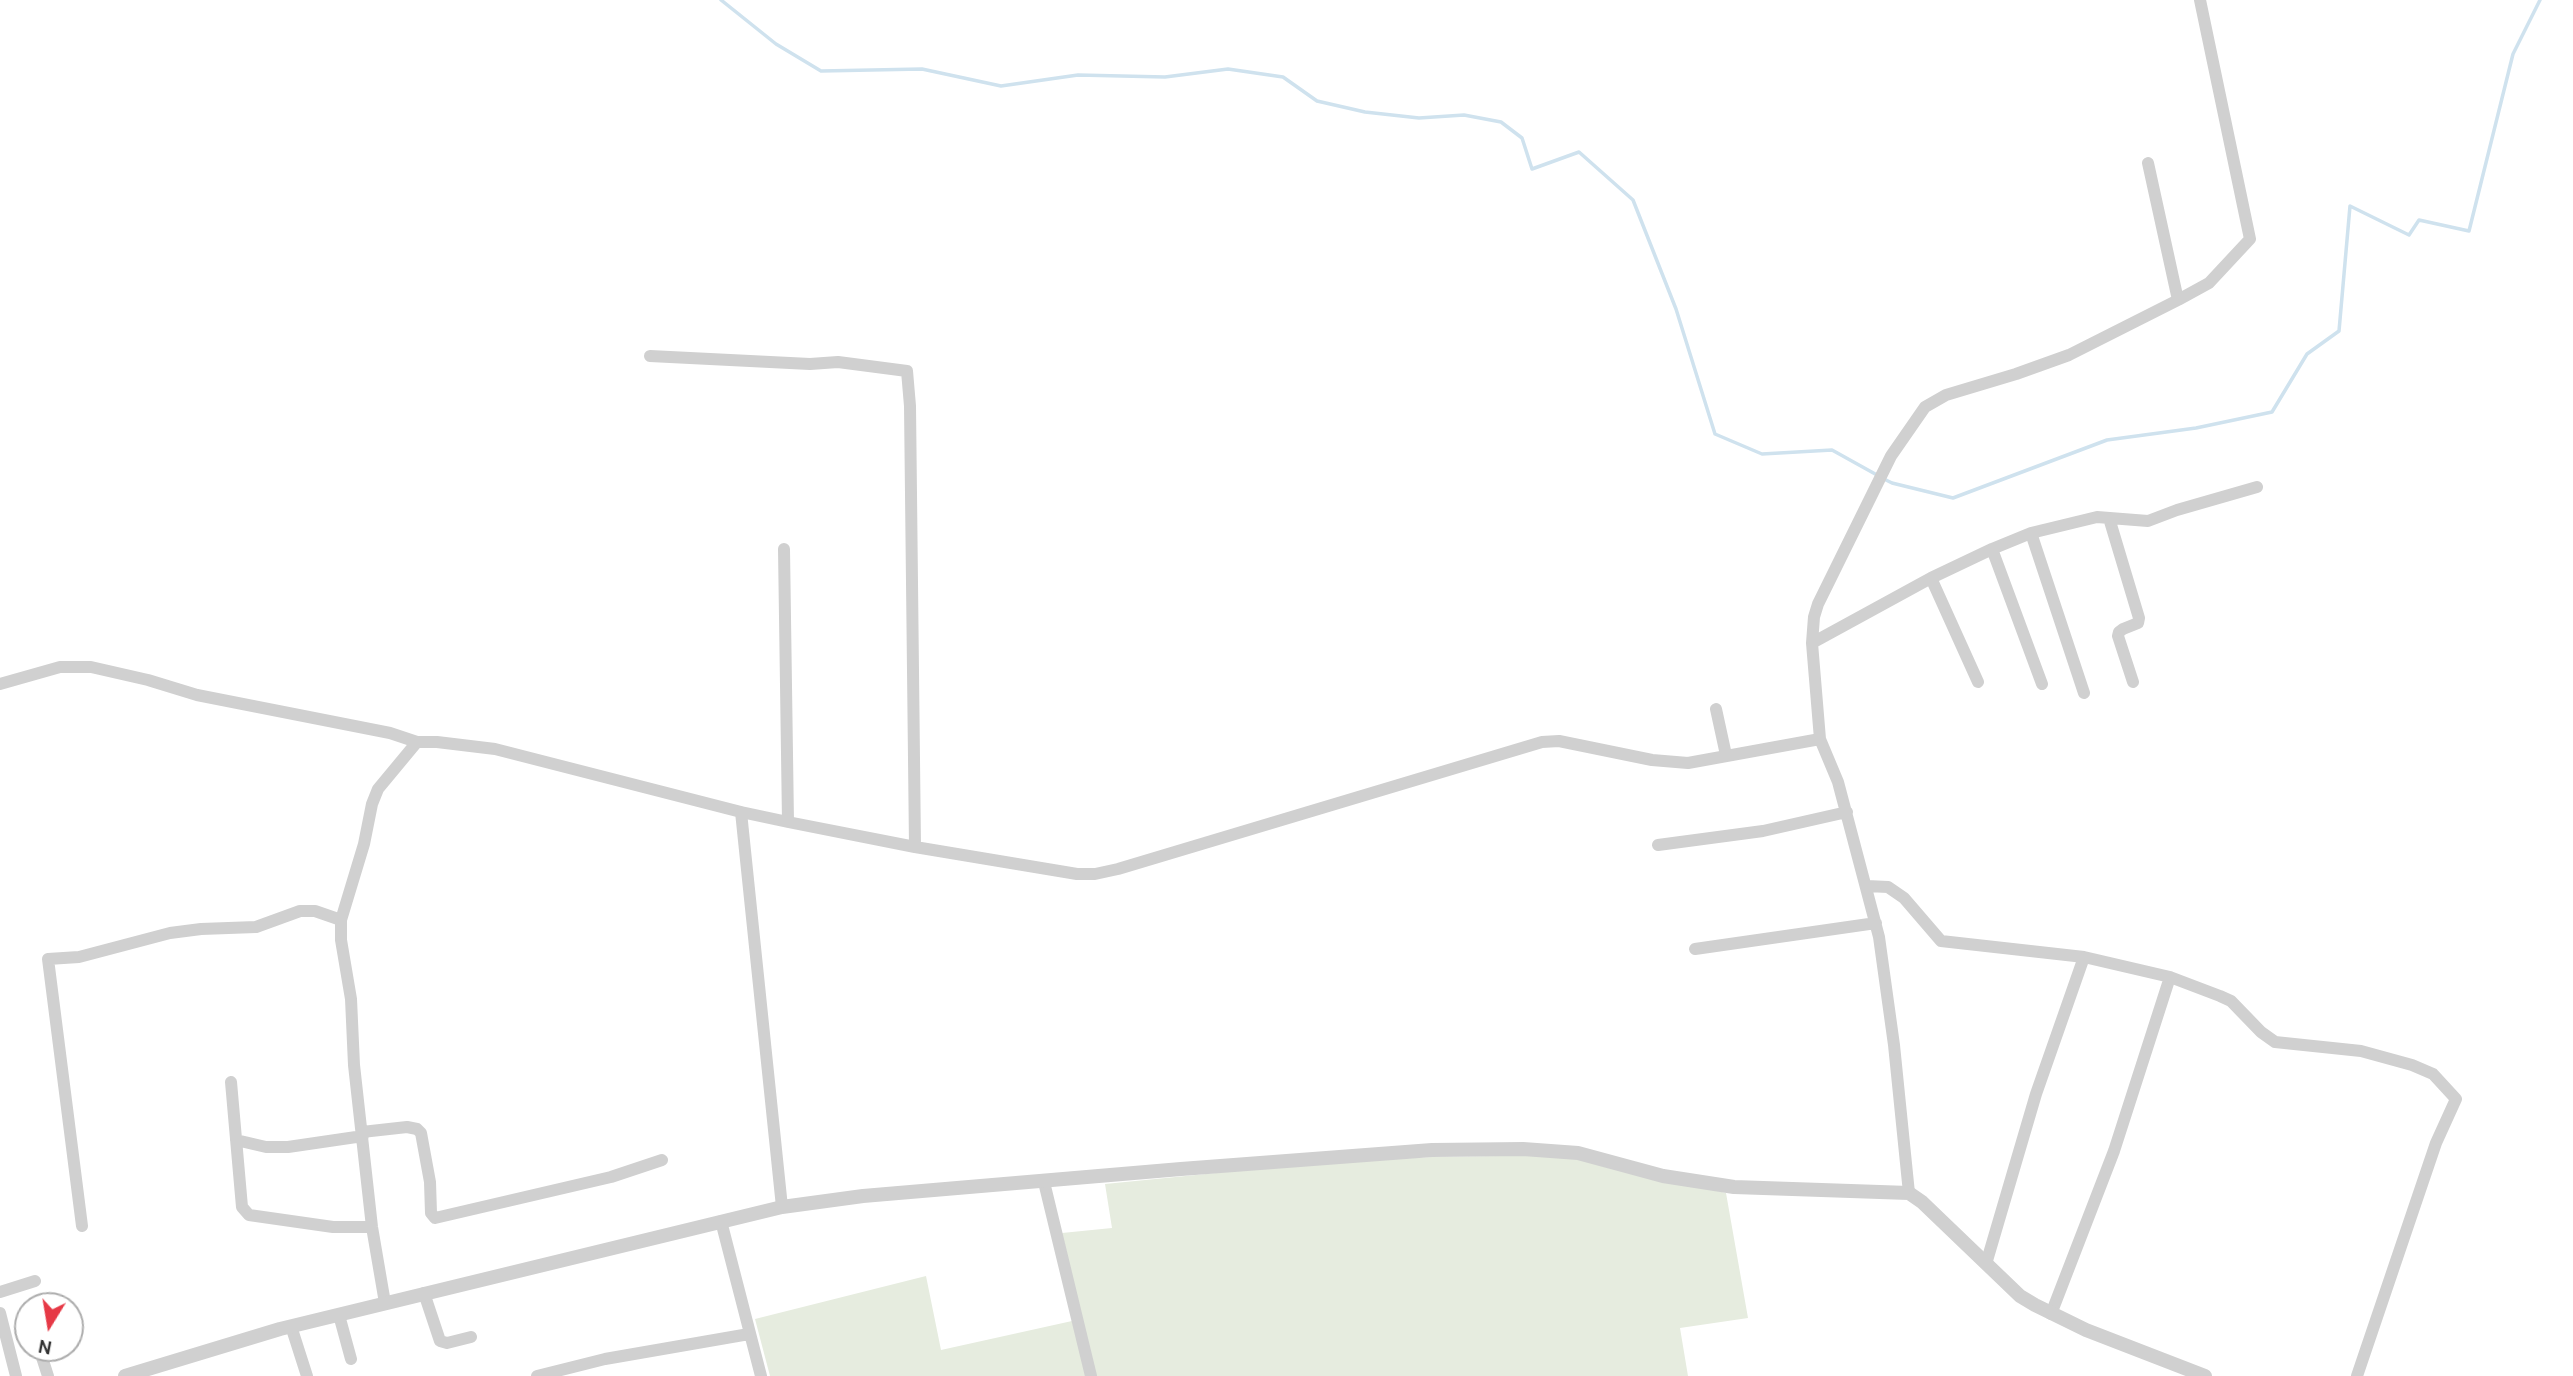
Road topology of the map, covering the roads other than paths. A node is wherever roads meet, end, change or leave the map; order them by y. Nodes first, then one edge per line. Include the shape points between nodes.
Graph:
1 (2200, 0) edge
2 (2148, 163) dead end
3 (2178, 300) junction
4 (650, 356) dead end
5 (2257, 487) dead end
6 (2109, 518) junction
7 (2031, 533) junction
8 (784, 549) dead end
9 (1992, 549) junction
10 (1931, 579) junction
11 (1812, 643) junction
12 (1978, 682) dead end
13 (2133, 682) dead end
14 (0, 684) edge
15 (2042, 684) dead end
16 (2084, 693) dead end
17 (1716, 709) dead end
18 (1821, 739) junction
19 (417, 742) junction
20 (1726, 755) junction
21 (1847, 812) junction
22 (741, 813) junction
23 (788, 822) junction
24 (1658, 845) dead end
25 (915, 847) junction
26 (1867, 886) junction
27 (341, 920) junction
28 (1876, 923) junction
29 (1695, 949) dead end
30 (2084, 957) junction
31 (2171, 977) junction
32 (231, 1082) dead end
33 (362, 1134) junction
34 (236, 1140) junction
35 (662, 1160) dead end
36 (1044, 1182) junction
37 (1909, 1193) junction
38 (782, 1207) junction
39 (721, 1221) junction
40 (82, 1226) dead end
41 (372, 1227) junction
42 (1986, 1264) junction
43 (35, 1281) dead end
44 (0, 1292) edge
45 (424, 1293) junction
46 (385, 1303) junction
47 (0, 1313) edge
48 (2051, 1314) junction
49 (339, 1315) junction
50 (291, 1326) junction
51 (749, 1334) junction
52 (471, 1337) dead end
53 (351, 1359) dead end
54 (16, 1376) edge
55 (127, 1376) edge
56 (307, 1376) edge
57 (537, 1376) edge
58 (761, 1376) edge
59 (1091, 1376) edge
60 (2206, 1376) edge
61 (2357, 1376) edge

1 - 3 street via 2250,239 2209,283
2 - 3 street
3 - 11 street via 2069,355 1934,400 1925,407 1891,456 1818,604
4 - 25 street via 838,362 907,371
5 - 6 street via 2148,521
6 - 7 street
6 - 13 street via 2139,618 2118,636
7 - 9 street
7 - 16 street
8 - 23 street
9 - 10 street
9 - 15 street
10 - 11 street
10 - 12 street
11 - 18 street
14 - 19 street via 60,667 91,667 197,695
17 - 20 street
18 - 20 street
18 - 21 street
19 - 22 street via 495,748
19 - 27 street via 378,789
20 - 25 street via 1672,764 1559,741 1542,742 1095,874
21 - 24 street via 1763,831
21 - 26 street
22 - 23 street
22 - 38 street
23 - 25 street
26 - 28 street
26 - 30 street via 1888,887 1904,898 1941,941
27 - 33 street
27 - 40 street via 300,911 256,927 170,933 79,957 48,959
28 - 29 street
28 - 37 street
30 - 31 street
30 - 42 street via 2036,1094
31 - 48 street via 2114,1151
31 - 61 street via 2231,1001 2275,1042 2361,1051 2412,1065 2432,1074 2456,1100 2436,1143
32 - 34 street
33 - 34 street via 288,1147
33 - 35 street via 407,1126 421,1133 435,1218 611,1177
33 - 41 street
34 - 41 street via 242,1207 248,1215 333,1227
36 - 37 street via 1432,1150 1523,1149 1578,1153 1663,1176 1734,1188
36 - 38 street
36 - 59 street
37 - 42 street
38 - 39 street
39 - 45 street
39 - 51 street
41 - 46 street
42 - 48 street via 2020,1296
43 - 44 street
45 - 46 street
45 - 52 street via 440,1341
46 - 49 street
47 - 54 street
48 - 60 street
49 - 50 street
49 - 53 street
50 - 55 street
50 - 56 street
51 - 57 street
51 - 58 street

